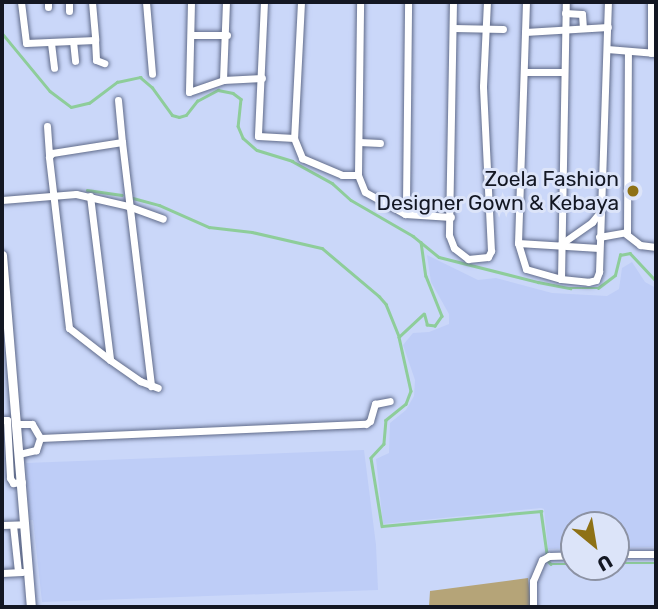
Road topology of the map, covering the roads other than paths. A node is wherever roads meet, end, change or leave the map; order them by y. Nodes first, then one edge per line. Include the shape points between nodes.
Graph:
1 (21, 2) edge
2 (92, 2) edge
3 (146, 2) edge
4 (191, 2) edge
5 (226, 2) edge
6 (264, 2) edge
7 (301, 2) edge
8 (360, 2) edge
9 (408, 2) edge
10 (453, 2) edge
11 (487, 2) edge
12 (526, 2) edge
13 (566, 2) edge
14 (608, 2) edge
15 (651, 2) edge
16 (565, 13) junction
17 (608, 27) junction
18 (453, 28) junction
19 (583, 28) junction
20 (486, 29) junction
21 (503, 29) dead end
22 (565, 29) junction
23 (525, 32) junction
24 (191, 35) junction
25 (227, 35) junction
26 (95, 40) junction
27 (73, 41) junction
28 (51, 43) junction
29 (607, 49) junction
30 (628, 51) junction
31 (654, 53) edge
32 (75, 61) dead end
33 (104, 63) dead end
34 (54, 68) dead end
35 (524, 72) junction
36 (563, 72) junction
37 (152, 74) dead end
38 (262, 78) junction
39 (223, 80) junction
40 (118, 100) dead end
41 (47, 126) dead end
42 (294, 138) junction
43 (122, 142) junction
44 (359, 142) junction
45 (380, 143) dead end
46 (49, 157) junction
47 (358, 175) junction
48 (52, 194) junction
49 (90, 197) junction
50 (2, 200) edge
51 (406, 203) dead end
52 (128, 206) junction
53 (601, 210) junction
54 (451, 217) junction
55 (163, 219) dead end
56 (626, 234) junction
57 (599, 237) junction
58 (518, 243) junction
59 (561, 244) junction
60 (656, 247) edge
61 (599, 248) junction
62 (2, 255) edge
63 (3, 270) edge
64 (561, 279) junction
65 (110, 360) junction
66 (390, 401) dead end
67 (10, 421) edge
68 (40, 438) junction
69 (19, 454) junction
70 (6, 478) edge
71 (21, 478) junction
72 (25, 524) junction
73 (3, 525) edge
74 (13, 525) junction
75 (630, 554) edge
76 (656, 554) edge
77 (560, 556) edge
78 (29, 571) junction
79 (18, 572) junction
80 (4, 573) edge
81 (31, 607) edge
82 (533, 607) edge

1 - 28 street via 26,43
2 - 26 street
3 - 37 street
4 - 24 street
5 - 25 street
6 - 38 street
7 - 42 street
8 - 44 street
9 - 51 street
10 - 18 street
11 - 20 street
12 - 23 street
13 - 16 street
14 - 17 street
15 - 31 street
16 - 19 street via 582,14
16 - 22 street
17 - 19 street
17 - 29 street
18 - 20 street
18 - 54 street
19 - 22 street
20 - 21 street
20 - 54 street via 488,257 468,259 454,248 449,235
22 - 23 street
22 - 36 street
23 - 35 street
24 - 25 street
24 - 39 street via 189,92
25 - 39 street
26 - 27 street
26 - 33 street via 96,60
27 - 28 street
27 - 32 street
28 - 34 street
29 - 30 street
29 - 53 street
30 - 31 street
30 - 56 street
35 - 36 street
35 - 58 street
36 - 59 street
38 - 39 street
38 - 42 street via 258,136
40 - 43 street
41 - 46 street
42 - 47 street via 302,158 311,164
43 - 46 street
43 - 52 street
44 - 45 street
44 - 47 street
46 - 48 street
47 - 54 street via 365,192 405,214
48 - 49 street
48 - 50 street
48 - 65 street via 69,328
49 - 52 street
49 - 65 street
52 - 55 street
52 - 65 street via 155,387
53 - 57 street
53 - 59 street
56 - 57 street
56 - 60 street via 640,245
57 - 61 street
58 - 59 street
58 - 64 street via 525,268
59 - 61 street
59 - 64 street
61 - 64 street via 596,280
62 - 63 street
63 - 67 street
66 - 68 street via 374,404 366,424
67 - 68 street via 32,424
67 - 69 street
67 - 70 street
68 - 69 street via 36,450
69 - 71 street
70 - 71 street via 13,482
71 - 72 street
72 - 74 street
72 - 78 street
73 - 74 street
74 - 79 street
75 - 76 street
77 - 82 street via 546,558 533,581
78 - 79 street
78 - 81 street
79 - 80 street

